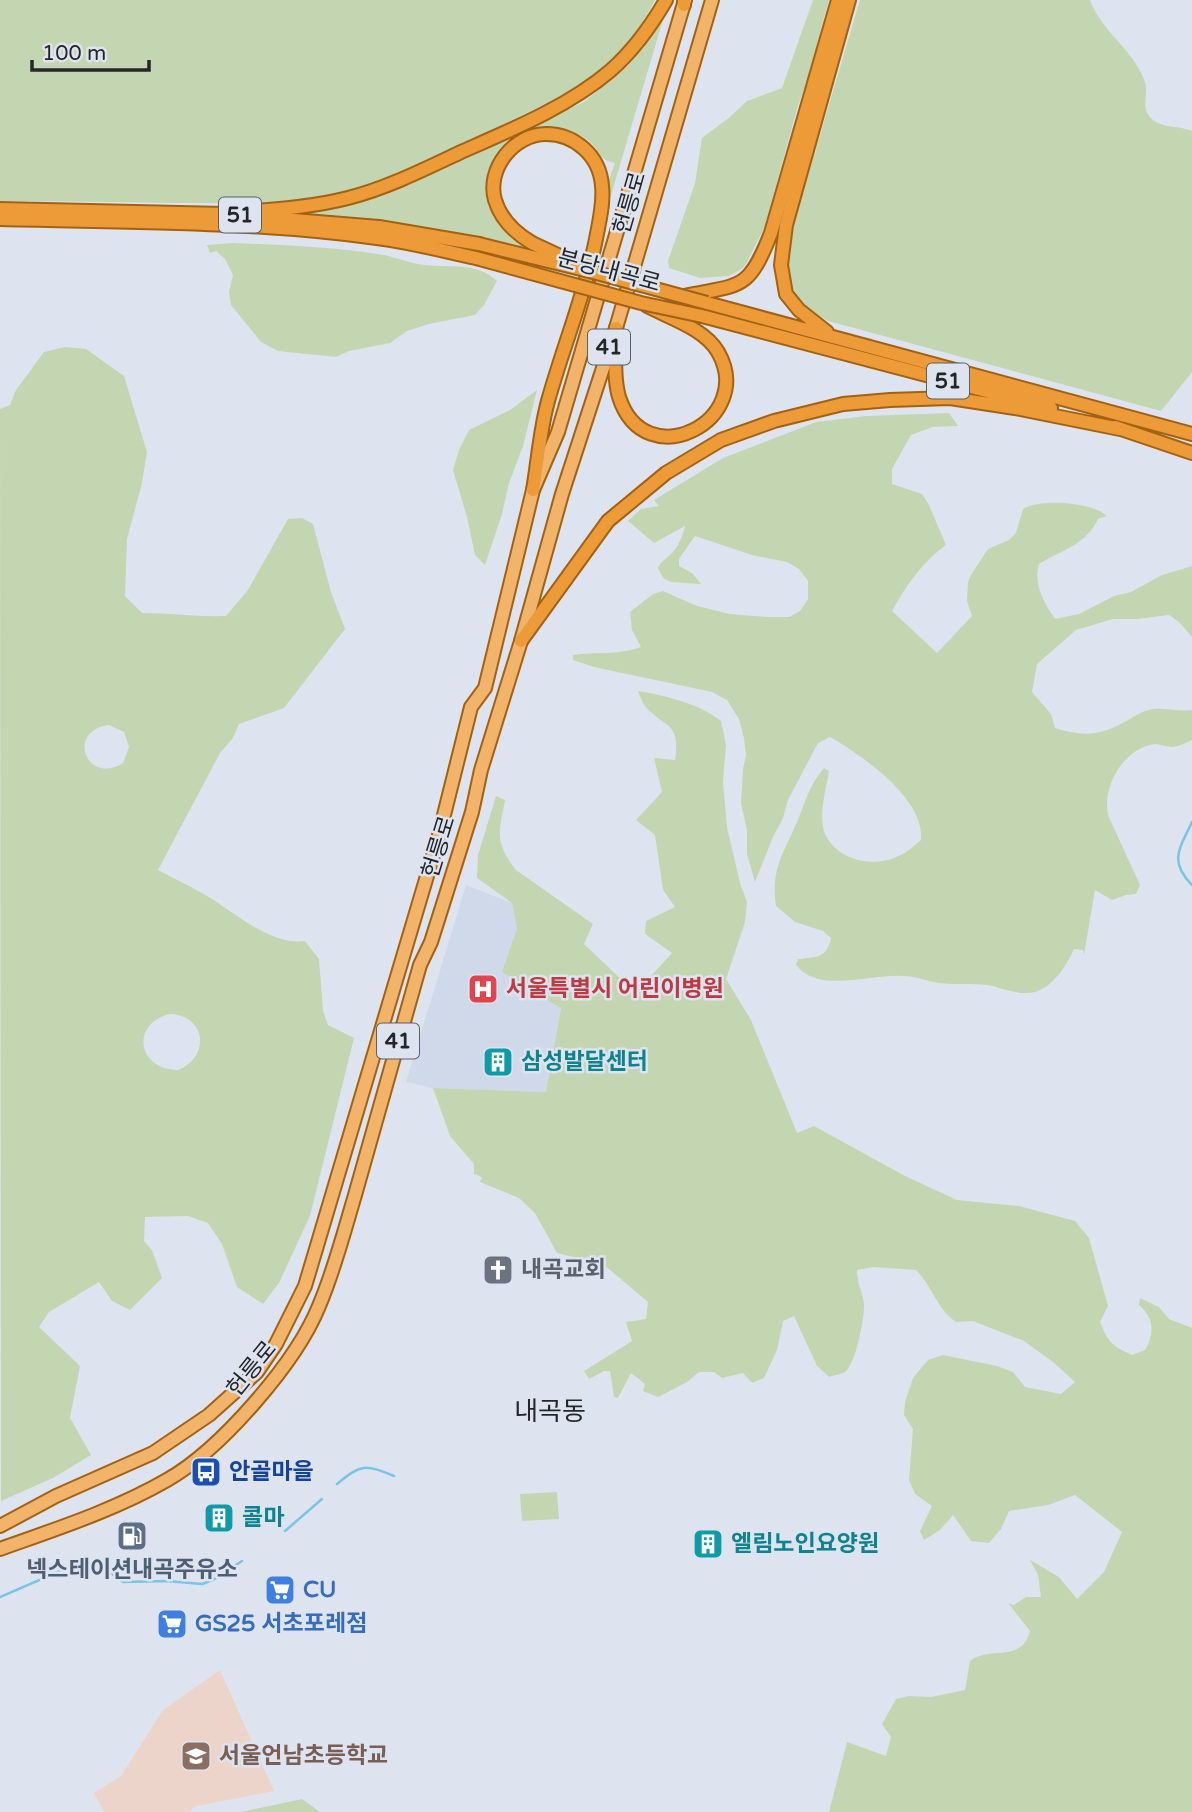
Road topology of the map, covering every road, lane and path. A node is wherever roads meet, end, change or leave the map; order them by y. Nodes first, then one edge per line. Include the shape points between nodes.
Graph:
1 (666, 0) edge
2 (712, 0) edge
3 (838, 0) edge
4 (849, 0) edge
5 (684, 2) edge
6 (833, 34) junction
7 (0, 209) edge
8 (217, 214) junction
9 (0, 219) edge
10 (594, 268) junction
11 (641, 303) junction
12 (706, 303) junction
13 (616, 328) junction
14 (833, 336) junction
15 (1120, 429) junction
16 (1192, 434) edge
17 (1192, 453) edge
18 (533, 490) junction
19 (521, 640) junction
20 (0, 1526) edge
21 (0, 1549) edge

1 - 8 highway via 634,47 611,70 583,92 499,135 351,198
2 - 13 main road, 헌릉로 / 41
3 - 6 highway
4 - 6 highway
5 - 18 main road, 헌릉로 / 41 via 558,432
6 - 12 highway via 758,264 746,279
6 - 14 highway via 780,265 786,294
7 - 8 highway, 분당내곡로 / 51
8 - 10 highway, 분당내곡로 / 51, bridge via 379,227
9 - 11 highway, 분당내곡로 / 51, bridge via 173,224 377,238 476,258
10 - 10 highway, bridge via 524,239 499,210 494,189 499,166 516,144 533,135 554,135 575,142 597,167 602,200
10 - 12 highway, 분당내곡로 / 51, bridge
10 - 18 highway via 547,404
11 - 12 highway, 분당내곡로 / 51, bridge
11 - 13 highway, bridge via 696,331 719,353 726,378 723,401 709,420 689,435 669,439 645,431 626,413 619,395
12 - 14 highway, 분당내곡로 / 51
12 - 15 highway, 분당내곡로 / 51 via 896,368 1016,397
13 - 19 main road, 헌릉로 / 41
14 - 16 highway, 분당내곡로 / 51
15 - 17 highway, 분당내곡로 / 51
15 - 19 highway via 950,398 843,404 774,421 721,440 677,467 608,521
18 - 20 main road, 헌릉로 / 41 via 485,688 471,707 434,851 313,1260 276,1344 239,1391 189,1431
19 - 21 main road, 헌릉로 / 41 via 338,1250 319,1308 298,1346 239,1419 168,1480

